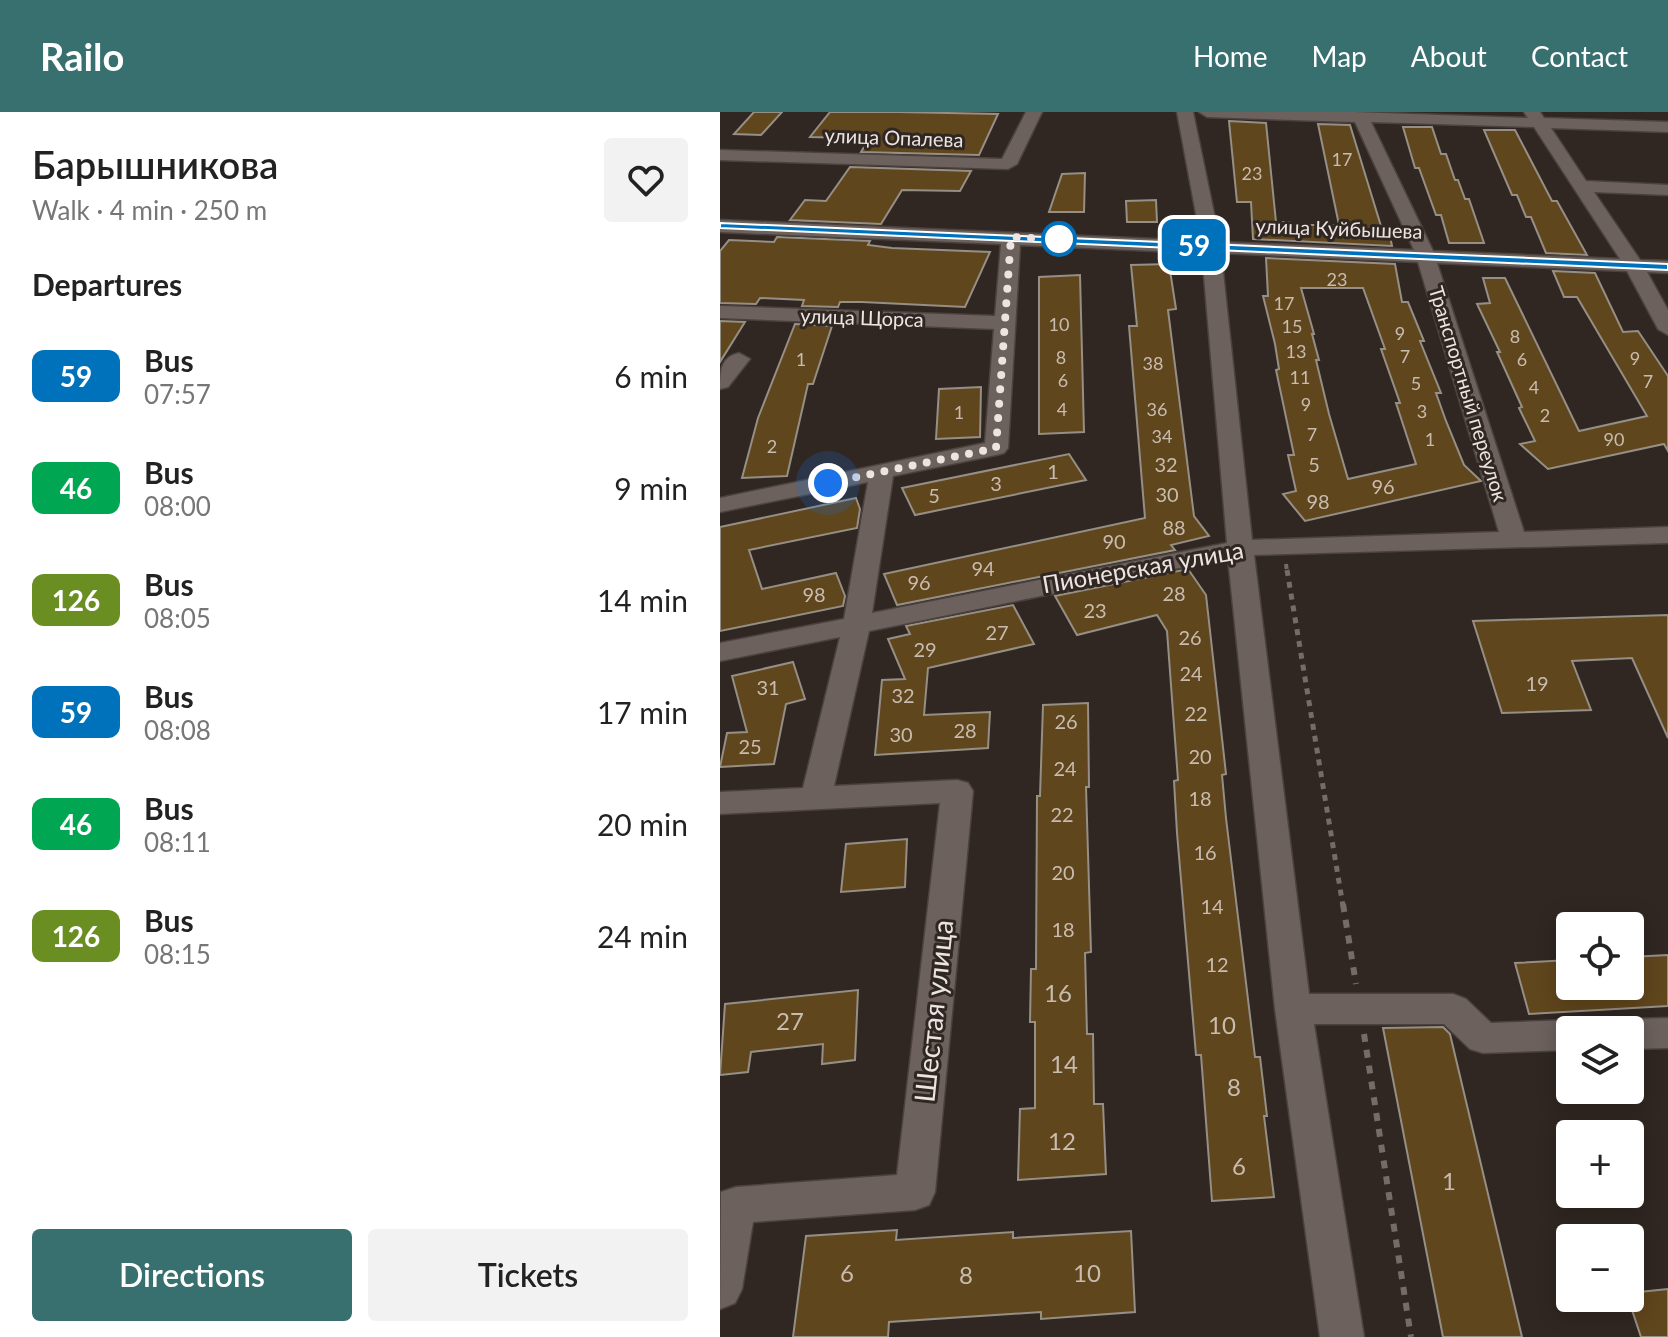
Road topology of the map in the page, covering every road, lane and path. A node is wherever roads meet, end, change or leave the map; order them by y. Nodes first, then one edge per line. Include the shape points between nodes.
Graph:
1 (1034, 112) edge
2 (1185, 112) edge
3 (1207, 112) edge
4 (1361, 117) junction
5 (1535, 117) edge
6 (1668, 127) edge
7 (720, 155) edge
8 (1582, 186) junction
9 (1668, 190) edge
10 (720, 226) edge
11 (1011, 237) junction
12 (1211, 245) junction
13 (1425, 254) junction
14 (1634, 266) junction
15 (1668, 267) edge
16 (720, 312) edge
17 (1005, 323) junction
18 (1668, 329) edge
19 (739, 359) dead end
20 (720, 382) edge
21 (882, 472) junction
22 (720, 505) edge
23 (1668, 535) edge
24 (1514, 540) junction
25 (1240, 548) junction
26 (1286, 563) dead end
27 (857, 622) junction
28 (720, 652) edge
29 (816, 798) junction
30 (720, 803) edge
31 (1293, 1009) junction
32 (1360, 1009) junction
33 (1668, 1033) edge
34 (1644, 1034) edge
35 (1556, 1035) edge
36 (728, 1205) edge
37 (720, 1289) edge
38 (1342, 1337) edge
39 (1411, 1337) edge

1 - 7 street, улица Опалева via 1008,164
2 - 12 street
3 - 4 street
4 - 5 street
4 - 13 street, Транспортный переулок
5 - 6 street
5 - 8 street
8 - 9 street
8 - 14 street
10 - 11 street, улица Куйбышева
11 - 12 street, улица Куйбышева
11 - 17 street
12 - 13 street, улица Куйбышева
12 - 25 street
13 - 14 street, улица Куйбышева
13 - 24 street, Транспортный переулок
14 - 15 street, улица Куйбышева
14 - 18 street
16 - 17 street, улица Щорса
17 - 21 street via 996,448
19 - 20 street
21 - 22 street
21 - 27 street
23 - 24 street, Пионерская улица
24 - 25 street, Пионерская улица
25 - 27 street, Пионерская улица
25 - 31 street
26 - 32 path
27 - 28 street, Пионерская улица
27 - 29 street
29 - 30 street, Шестая улица
29 - 36 street, Шестая улица via 957,791 915,1192
31 - 32 street
31 - 38 street
32 - 35 street via 1453,1009 1483,1038
32 - 39 path
33 - 34 street
36 - 37 street, Шестая улица

